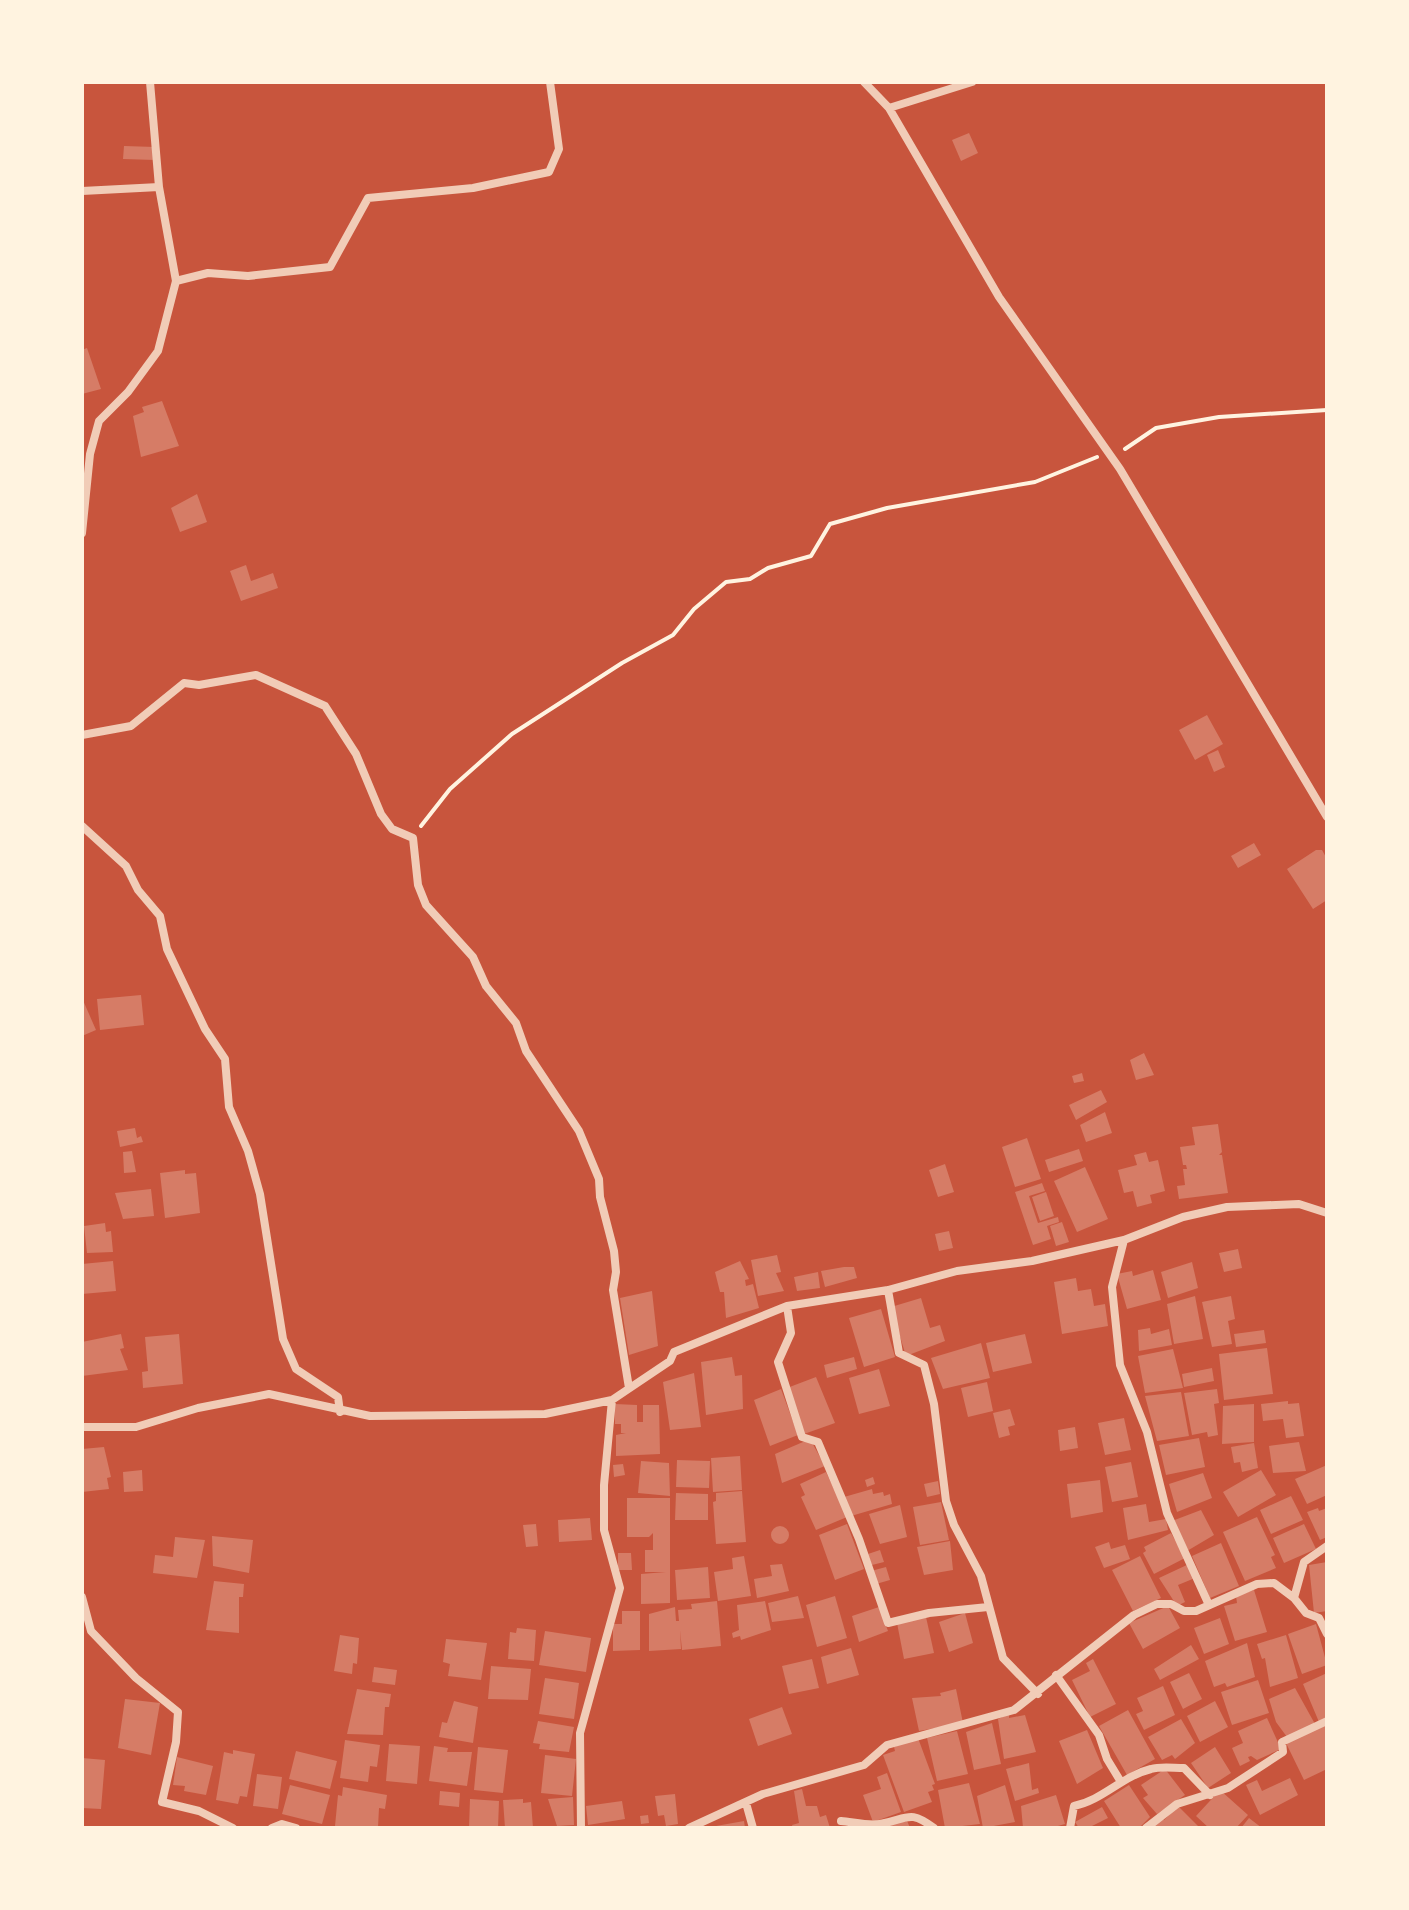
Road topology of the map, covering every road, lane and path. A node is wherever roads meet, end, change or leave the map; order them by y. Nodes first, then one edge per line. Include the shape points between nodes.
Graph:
1 (150, 82) edge
2 (550, 82) edge
3 (864, 82) edge
4 (972, 82) edge
5 (889, 108) junction
6 (159, 187) junction
7 (82, 191) edge
8 (176, 281) junction
9 (1327, 410) edge
10 (1110, 454) junction
11 (82, 533) edge
12 (82, 735) edge
13 (1327, 817) edge
14 (82, 826) edge
15 (413, 838) junction
16 (1327, 1213) edge
17 (1124, 1240) junction
18 (888, 1290) junction
19 (787, 1306) junction
20 (629, 1388) junction
21 (612, 1400) junction
22 (340, 1412) junction
23 (82, 1427) edge
24 (1327, 1546) edge
25 (82, 1597) edge
26 (1294, 1598) junction
27 (1209, 1605) junction
28 (988, 1607) junction
29 (1327, 1634) edge
30 (1056, 1675) junction
31 (1038, 1694) junction
32 (1327, 1721) edge
33 (1121, 1782) junction
34 (1210, 1795) junction
35 (746, 1803) junction
36 (841, 1821) dead end
37 (233, 1828) edge
38 (272, 1828) edge
39 (296, 1828) edge
40 (581, 1828) edge
41 (689, 1828) edge
42 (753, 1828) edge
43 (934, 1828) edge
44 (1070, 1828) edge
45 (1146, 1828) edge

1 - 6 street
2 - 8 street via 559,149 549,172 473,188 368,198 330,267 248,276 208,273
3 - 5 street
4 - 5 street
5 - 10 street via 999,297
6 - 7 street
6 - 8 street
8 - 11 street via 158,351 99,421
9 - 10 path via 1219,417 1156,428
10 - 13 street
10 - 15 path via 1035,482 887,508 830,524 811,556 750,579 726,582 673,635 512,734 450,789
12 - 15 street via 131,726 184,683 256,675 325,706 356,754 381,814 392,829
14 - 22 street via 126,866 160,916 167,949 225,1059 229,1107 248,1151 263,1209 283,1339 296,1369 338,1397
15 - 20 street via 418,885 426,905 473,957 486,986 516,1023 526,1051 579,1131 599,1179 614,1251 613,1290
16 - 17 street via 1299,1204 1227,1207
17 - 18 street via 957,1271
17 - 27 street via 1112,1287 1120,1365 1147,1432 1167,1513
18 - 19 street
18 - 28 street via 899,1353 924,1365 937,1418 946,1501 981,1576
19 - 20 street via 674,1352 670,1361
19 - 28 street via 791,1333 778,1362 784,1388 802,1437 818,1442 888,1623
20 - 21 street
21 - 22 street via 545,1414
21 - 40 street via 604,1530 620,1588 580,1733
22 - 23 street via 269,1394 136,1427
24 - 26 street via 1304,1562
25 - 37 street via 91,1631 178,1712 162,1802 199,1811
26 - 27 street via 1274,1583 1257,1584
26 - 29 street via 1306,1613 1319,1618
27 - 30 street via 1184,1611 1157,1604 1134,1615
28 - 31 street via 1003,1658
30 - 31 street
30 - 33 street via 1099,1735
31 - 35 street via 1014,1710 887,1745 864,1765
32 - 34 street via 1282,1742 1283,1752
33 - 34 street via 1152,1768 1184,1768
33 - 44 street via 1090,1803 1074,1806
34 - 45 street via 1177,1804
35 - 41 street
35 - 42 street
36 - 43 street via 878,1825 910,1815
38 - 39 street

